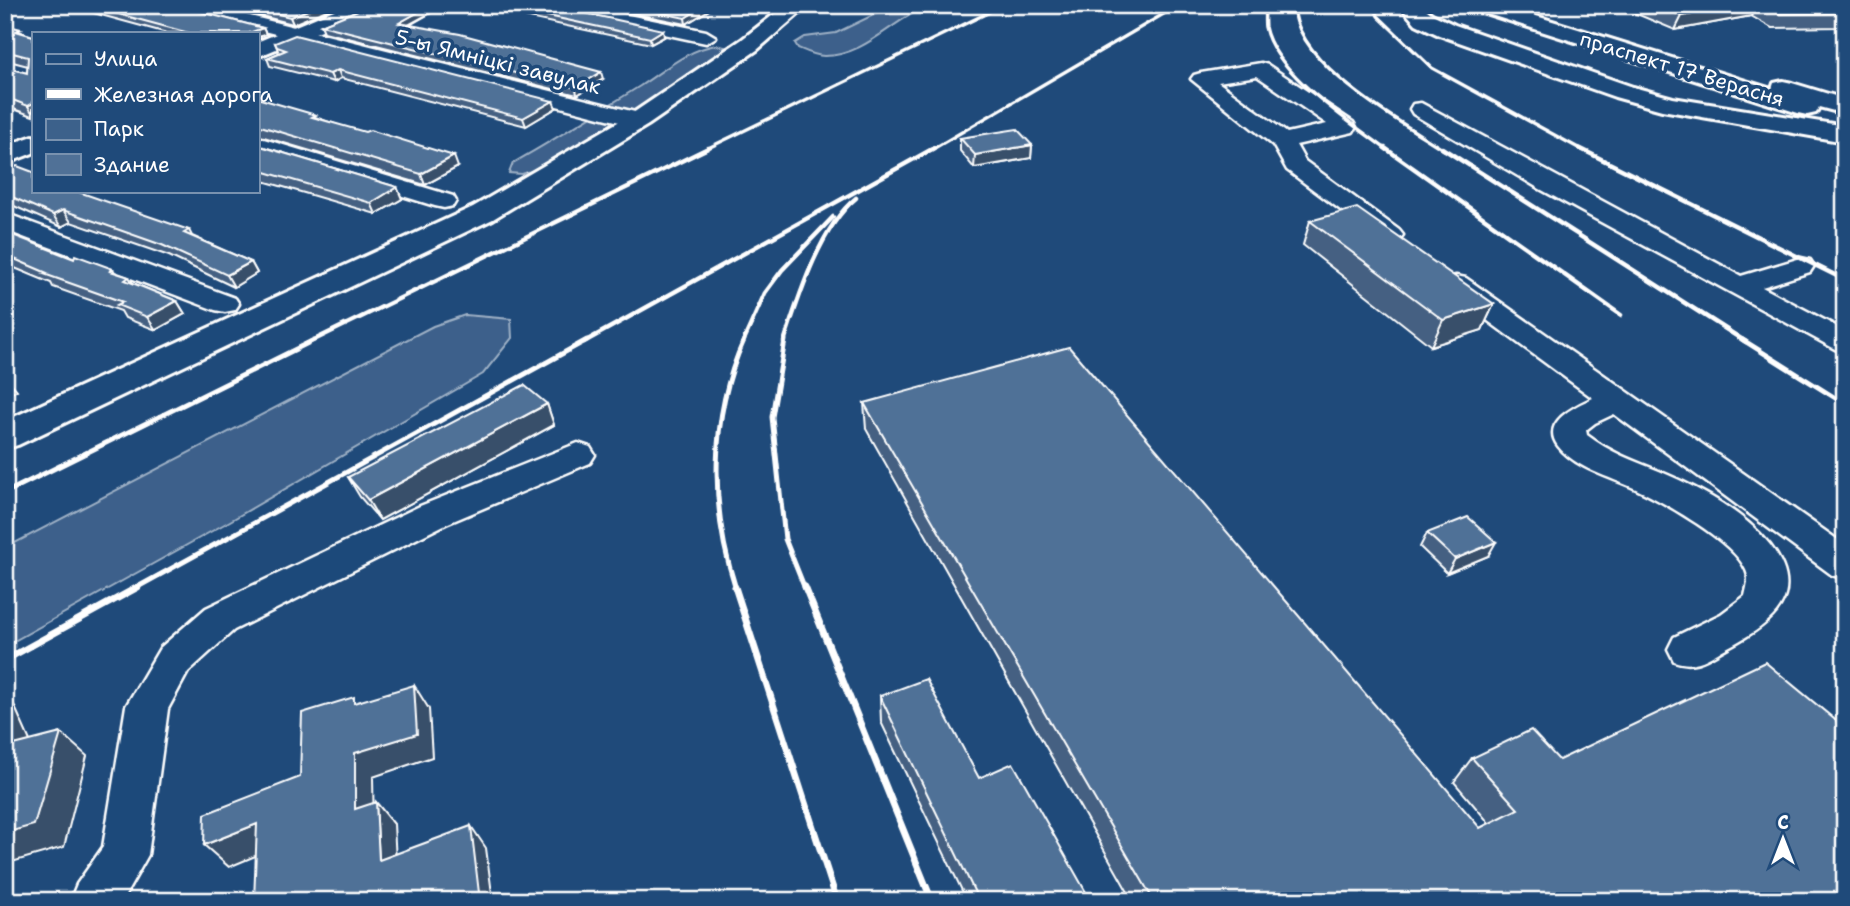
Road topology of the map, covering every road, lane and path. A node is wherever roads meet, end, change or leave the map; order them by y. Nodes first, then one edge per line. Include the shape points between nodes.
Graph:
1 (183, 5) edge
2 (365, 5) edge
3 (552, 5) edge
4 (799, 5) edge
5 (1409, 5) edge
6 (1479, 5) edge
7 (1514, 5) edge
8 (294, 35) junction
9 (706, 37) dead end
10 (259, 49) edge
11 (1845, 107) edge
12 (1421, 109) dead end
13 (639, 120) junction
14 (1845, 120) edge
15 (1845, 134) edge
16 (1283, 141) junction
17 (32, 144) edge
18 (259, 145) edge
19 (5, 156) edge
20 (444, 201) dead end
21 (5, 221) edge
22 (1801, 265) dead end
23 (1737, 286) junction
24 (225, 304) dead end
25 (1845, 343) edge
26 (1615, 401) junction
27 (5, 436) edge
28 (578, 455) dead end
29 (1845, 565) edge
30 (1688, 649) dead end
31 (94, 901) edge

1 - 8 street, 5-ы Ямніцкі завулак
2 - 8 main road
3 - 9 street
4 - 13 main road via 749,46
5 - 15 main road via 1447,30 1624,93
6 - 14 main road, праспект 17 Верасня
7 - 11 main road, праспект 17 Верасня
8 - 10 main road
8 - 13 street, 5-ы Ямніцкі завулак
12 - 23 street
13 - 27 main road via 483,213
16 - 16 street via 1263,125 1201,79 1261,69 1345,127
16 - 26 street via 1294,165
17 - 19 main road
18 - 20 street
21 - 24 street
22 - 23 street
23 - 25 street
26 - 29 street
26 - 30 street via 1584,415 1570,428 1571,440 1588,455 1671,491 1722,524 1756,552 1767,575 1763,604 1735,625
28 - 31 street via 433,515 220,620 174,660 147,706 125,855

